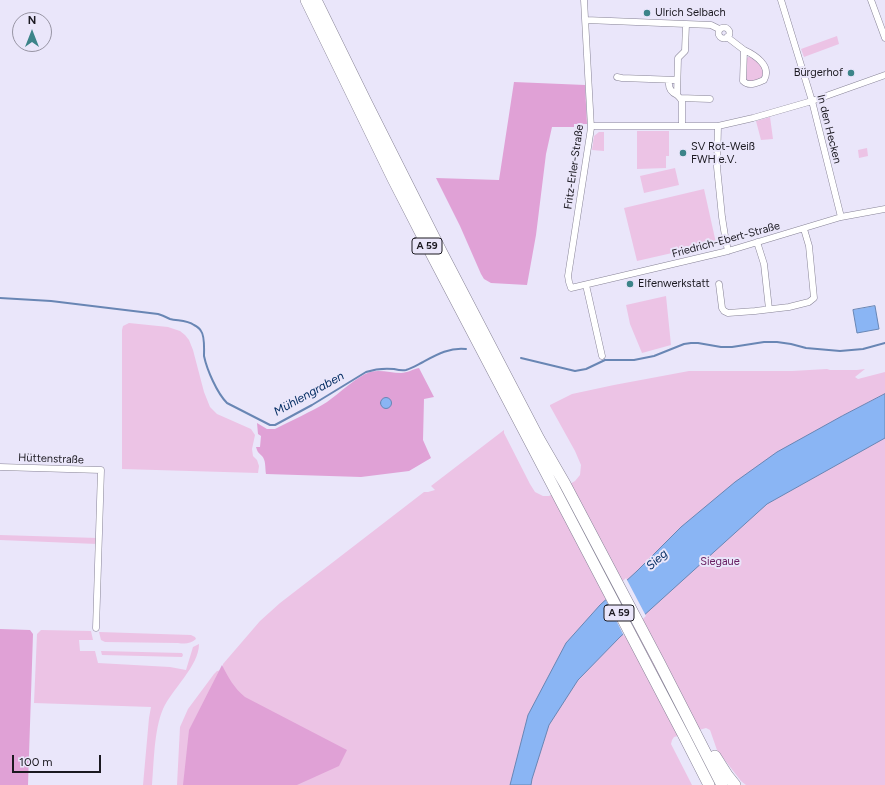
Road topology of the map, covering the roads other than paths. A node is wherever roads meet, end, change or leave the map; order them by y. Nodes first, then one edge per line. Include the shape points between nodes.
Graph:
1 (306, 0) edge
2 (316, 0) edge
3 (584, 0) edge
4 (781, 0) edge
5 (872, 0) edge
6 (586, 20) junction
7 (686, 24) junction
8 (885, 38) edge
9 (744, 50) junction
10 (885, 75) edge
11 (617, 77) dead end
12 (669, 80) junction
13 (677, 80) junction
14 (679, 96) junction
15 (710, 99) dead end
16 (812, 101) junction
17 (591, 126) junction
18 (682, 126) junction
19 (718, 126) junction
20 (885, 209) edge
21 (841, 217) junction
22 (804, 229) junction
23 (757, 242) junction
24 (728, 251) junction
25 (718, 284) dead end
26 (586, 285) junction
27 (571, 288) joint
28 (769, 309) junction
29 (602, 356) dead end
30 (0, 467) edge
31 (96, 628) dead end
32 (692, 732) junction
33 (708, 785) edge
34 (722, 785) edge
35 (735, 785) edge

1 - 32 highway, A 59 via 396,186 554,489
2 - 32 highway, A 59 via 438,246 675,693
3 - 6 street, Fritz-Erler-Straße
4 - 16 street, In den Hecken
5 - 8 street
6 - 7 street
6 - 17 street, Fritz-Erler-Straße
7 - 9 street via 711,25 719,29 719,37 727,37
7 - 13 street via 685,51 678,58
9 - 9 street via 743,81 748,84 764,80 766,73 763,63
10 - 16 street
11 - 12 street
12 - 13 street
12 - 14 street via 671,92
13 - 14 street
14 - 15 street
14 - 18 street via 682,101
16 - 19 street
16 - 21 street, In den Hecken
17 - 18 street
17 - 27 street, Fritz-Erler-Straße via 568,276
18 - 19 street
19 - 24 street via 718,172 724,236
20 - 21 street, Friedrich-Ebert-Straße
21 - 22 street, Friedrich-Ebert-Straße
22 - 23 street, Friedrich-Ebert-Straße
22 - 28 street via 809,246 813,299 807,303
23 - 24 street, Friedrich-Ebert-Straße
23 - 28 street via 764,264
24 - 26 street, Friedrich-Ebert-Straße
25 - 28 street via 722,308 728,313
26 - 27 street, Friedrich-Ebert-Straße
26 - 29 street
30 - 31 street, Hüttenstraße via 101,470
32 - 33 highway, A 59
32 - 34 highway, A 59
32 - 35 highway

